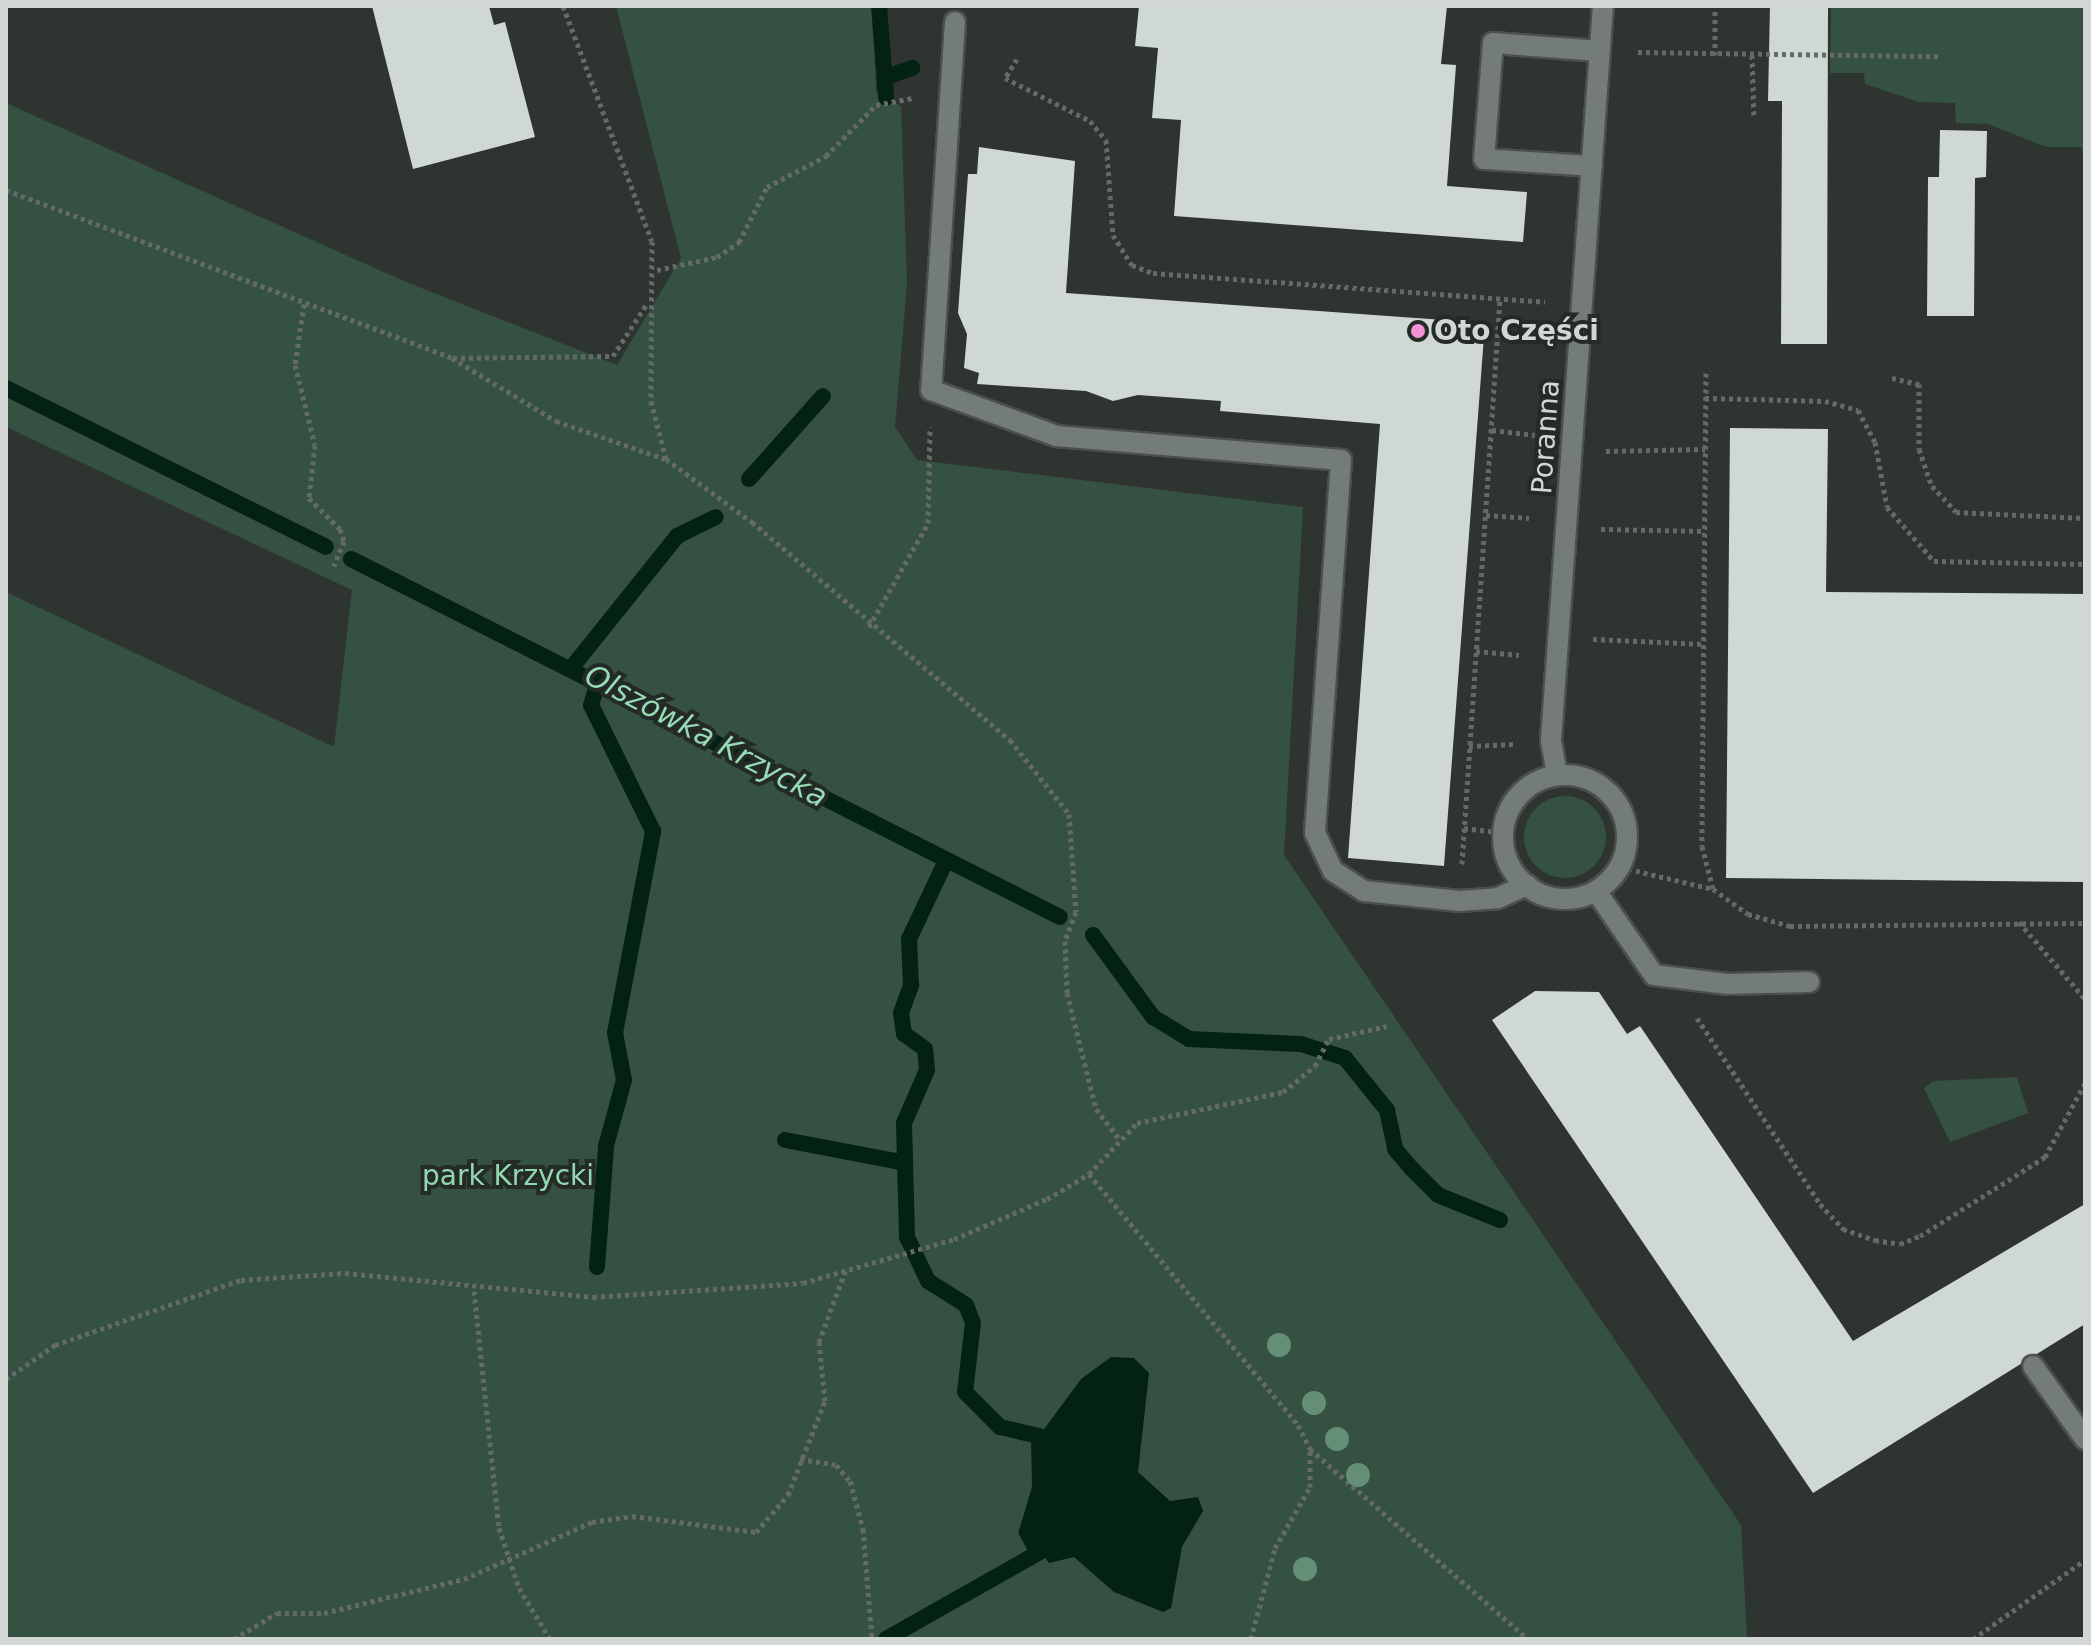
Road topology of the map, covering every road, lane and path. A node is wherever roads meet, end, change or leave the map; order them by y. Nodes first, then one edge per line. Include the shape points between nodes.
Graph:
1 (563, 6) edge
2 (1603, 6) edge
3 (1715, 6) edge
4 (955, 22) dead end
5 (1600, 51) junction
6 (1715, 55) junction
7 (1752, 55) junction
8 (1941, 56) dead end
9 (1017, 59) dead end
10 (892, 105) dead end
11 (1754, 117) dead end
12 (1592, 166) junction
13 (6, 190) edge
14 (656, 271) junction
15 (1500, 298) junction
16 (304, 304) junction
17 (646, 304) junction
18 (1549, 318) dead end
19 (452, 358) junction
20 (1706, 373) dead end
21 (1892, 378) dead end
22 (931, 390) junction
23 (1705, 398) junction
24 (1544, 421) dead end
25 (1492, 430) junction
26 (1573, 443) junction
27 (1705, 449) junction
28 (666, 459) junction
29 (2085, 518) edge
30 (1568, 529) junction
31 (1704, 531) junction
32 (2085, 564) edge
33 (334, 566) dead end
34 (869, 627) junction
35 (1558, 638) junction
36 (1704, 644) junction
37 (1557, 775) junction
38 (1464, 828) junction
39 (1504, 833) junction
40 (1620, 865) junction
41 (1527, 885) junction
42 (1713, 889) junction
43 (1596, 891) junction
44 (1459, 901) junction
45 (2019, 922) junction
46 (2085, 923) edge
47 (1673, 980) junction
48 (1809, 982) dead end
49 (2085, 999) edge
50 (1387, 1026) dead end
51 (2085, 1083) edge
52 (1119, 1138) junction
53 (1089, 1174) junction
54 (846, 1268) junction
55 (474, 1291) junction
56 (2033, 1366) dead end
57 (6, 1379) edge
58 (2085, 1439) edge
59 (1310, 1449) junction
60 (799, 1459) junction
61 (2085, 1560) edge
62 (509, 1563) junction
63 (234, 1639) edge
64 (550, 1639) edge
65 (872, 1639) edge
66 (1251, 1639) edge
67 (1528, 1639) edge
68 (1973, 1639) edge

1 - 14 path via 652,241
2 - 5 street, Poranna
3 - 6 path
4 - 22 street
5 - 6 path
5 - 12 street, Poranna
5 - 12 street via 1493,43 1484,159
6 - 7 path
7 - 8 path
7 - 11 path
9 - 15 path via 1005,78 1090,121 1106,140 1113,235 1132,265 1153,273
10 - 14 path via 876,105 826,156 767,187 739,242 705,261
12 - 26 street, Poranna
13 - 16 path
14 - 17 path
15 - 18 path via 1550,303
15 - 25 path
16 - 19 path
16 - 33 path via 295,365 315,445 309,498 340,529 344,541
17 - 19 path via 613,356
17 - 28 path via 651,401
19 - 28 path via 556,421
20 - 23 path
21 - 29 path via 1919,384 1919,449 1932,486 1956,512
22 - 34 path via 928,523
22 - 44 street via 1057,436 1341,460 1315,833 1333,871 1364,891
23 - 27 path
23 - 32 path via 1825,401 1858,410 1875,442 1887,507 1934,561
24 - 25 path via 1544,436
25 - 38 path
26 - 27 path via 1604,451
26 - 30 street, Poranna
27 - 31 path
28 - 34 path via 752,522
30 - 31 path
30 - 35 street, Poranna
31 - 36 path
34 - 52 path via 1010,740 1069,814 1076,912 1065,941 1067,993 1096,1109
35 - 36 path
35 - 37 street, Poranna via 1551,740
36 - 42 path via 1702,846
37 - 39 street via 1515,800
37 - 40 street via 1583,778 1613,797 1626,830
38 - 39 path
38 - 44 path
39 - 41 street via 1510,864
40 - 42 path
40 - 43 street
41 - 43 street via 1554,897
41 - 44 street via 1498,898
42 - 45 path via 1748,914 1790,926
43 - 47 street via 1642,964
45 - 46 path
45 - 49 path
47 - 48 street
47 - 51 path via 1820,1204 1843,1229 1875,1240 1900,1244 1920,1236 2045,1157
50 - 52 path via 1329,1039 1315,1066 1283,1092 1162,1113
52 - 53 path
53 - 54 path via 931,1245
53 - 59 path via 1298,1425
54 - 55 path via 803,1283 676,1296
54 - 60 path via 819,1342 825,1401
55 - 57 path via 345,1273 241,1280 55,1345
55 - 62 path via 489,1400 491,1483
56 - 58 street
59 - 66 path via 1310,1487 1275,1548
59 - 67 path
60 - 62 path via 775,1518 756,1532 632,1516 592,1522
60 - 65 path via 836,1465 850,1481 863,1529 866,1628
61 - 68 path
62 - 63 path via 324,1613 277,1613
62 - 64 path

